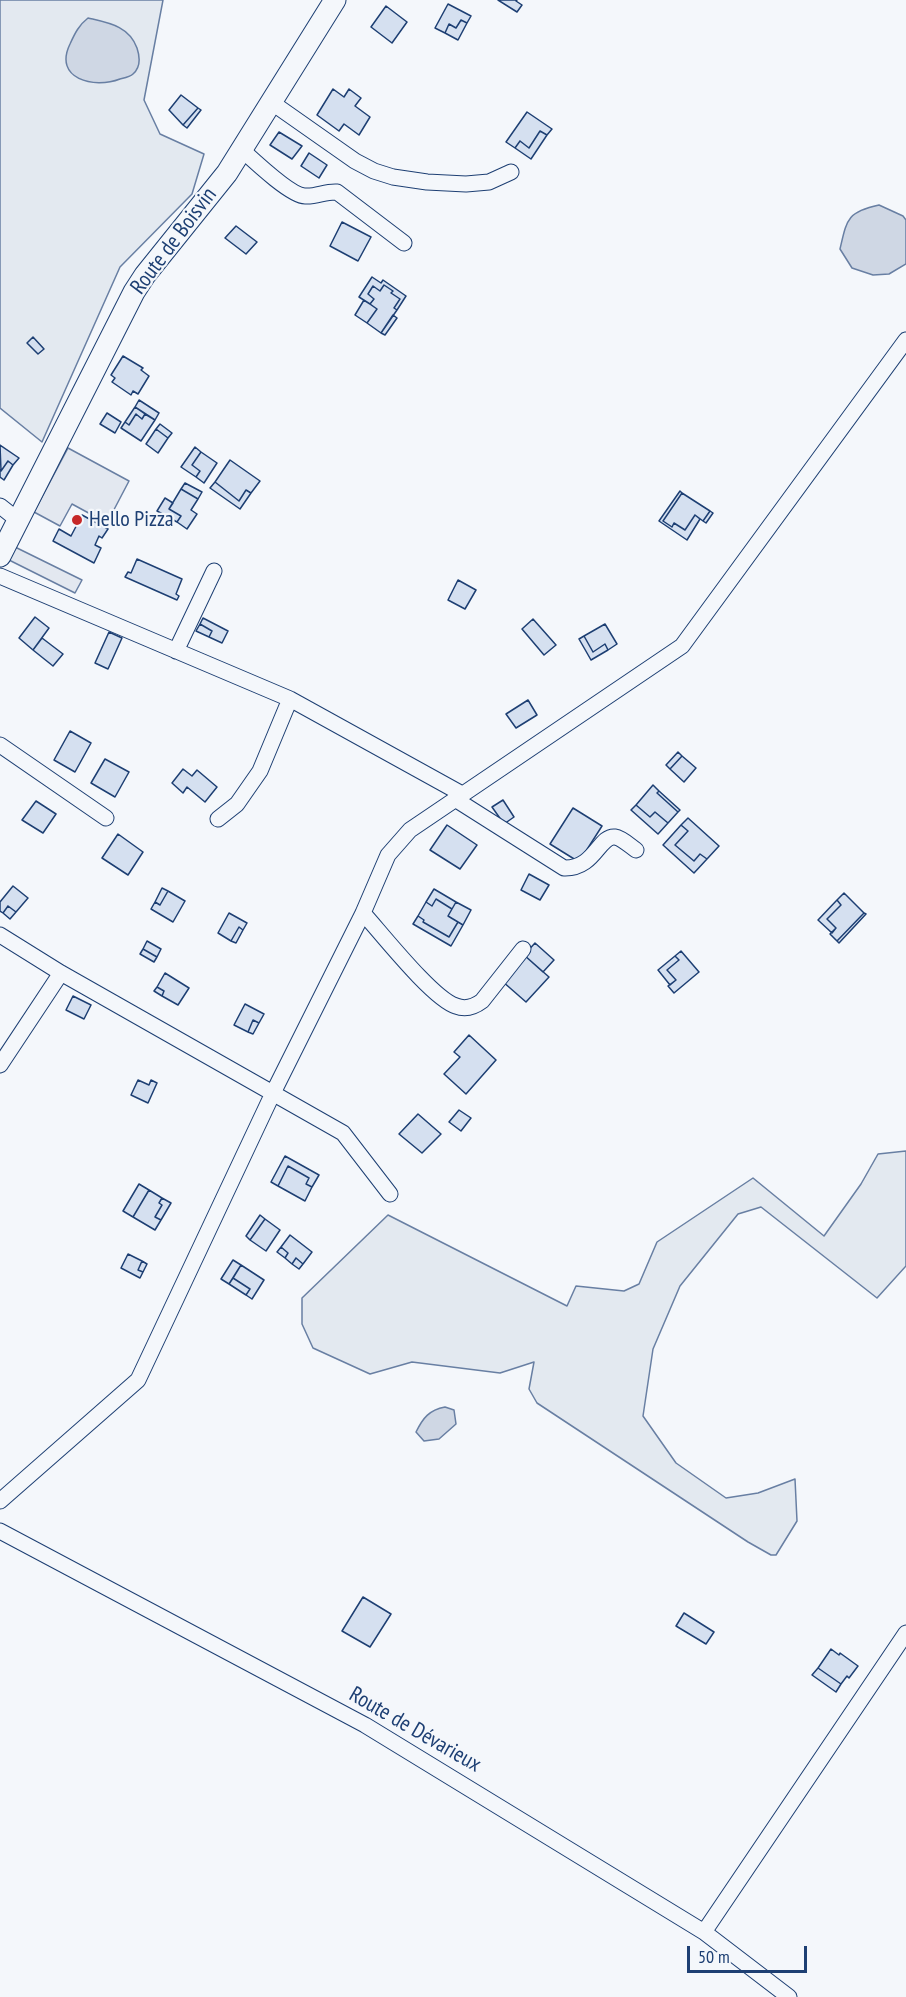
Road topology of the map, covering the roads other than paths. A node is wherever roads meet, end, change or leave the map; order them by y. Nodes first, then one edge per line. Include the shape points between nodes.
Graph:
1 (335, 0) edge
2 (271, 102) junction
3 (241, 149) junction
4 (511, 172) dead end
5 (404, 243) dead end
6 (906, 340) edge
7 (0, 506) edge
8 (7, 537) edge
9 (214, 571) dead end
10 (0, 576) edge
11 (176, 651) junction
12 (290, 699) junction
13 (0, 745) edge
14 (458, 797) junction
15 (106, 818) dead end
16 (218, 819) dead end
17 (636, 850) dead end
18 (363, 913) junction
19 (0, 935) edge
20 (523, 949) dead end
21 (61, 973) junction
22 (0, 1065) edge
23 (273, 1093) junction
24 (390, 1194) dead end
25 (0, 1501) edge
26 (0, 1531) edge
27 (906, 1633) edge
28 (704, 1932) junction
29 (789, 1997) edge

1 - 2 main road, Route de Boisvin
2 - 3 main road, Route de Boisvin
2 - 4 street via 355,161 393,177 466,184 489,182
3 - 5 street via 293,193 306,196 337,192
3 - 8 main road, Route de Boisvin via 227,173 134,292
6 - 14 street via 682,646
7 - 8 street
9 - 11 street
10 - 11 street
11 - 12 street
12 - 14 street
12 - 16 street via 260,771 237,804
13 - 15 street
14 - 17 street via 564,868 581,866 611,837
14 - 18 street via 410,830 387,855
18 - 20 street via 435,993 456,1006 467,1008 482,1001
18 - 23 street
19 - 21 street
21 - 22 street
21 - 23 street
23 - 24 street via 343,1132
23 - 25 street via 138,1380
26 - 28 street, Route de Dévarieux via 365,1725
27 - 28 street
28 - 29 street, Route de Dévarieux

